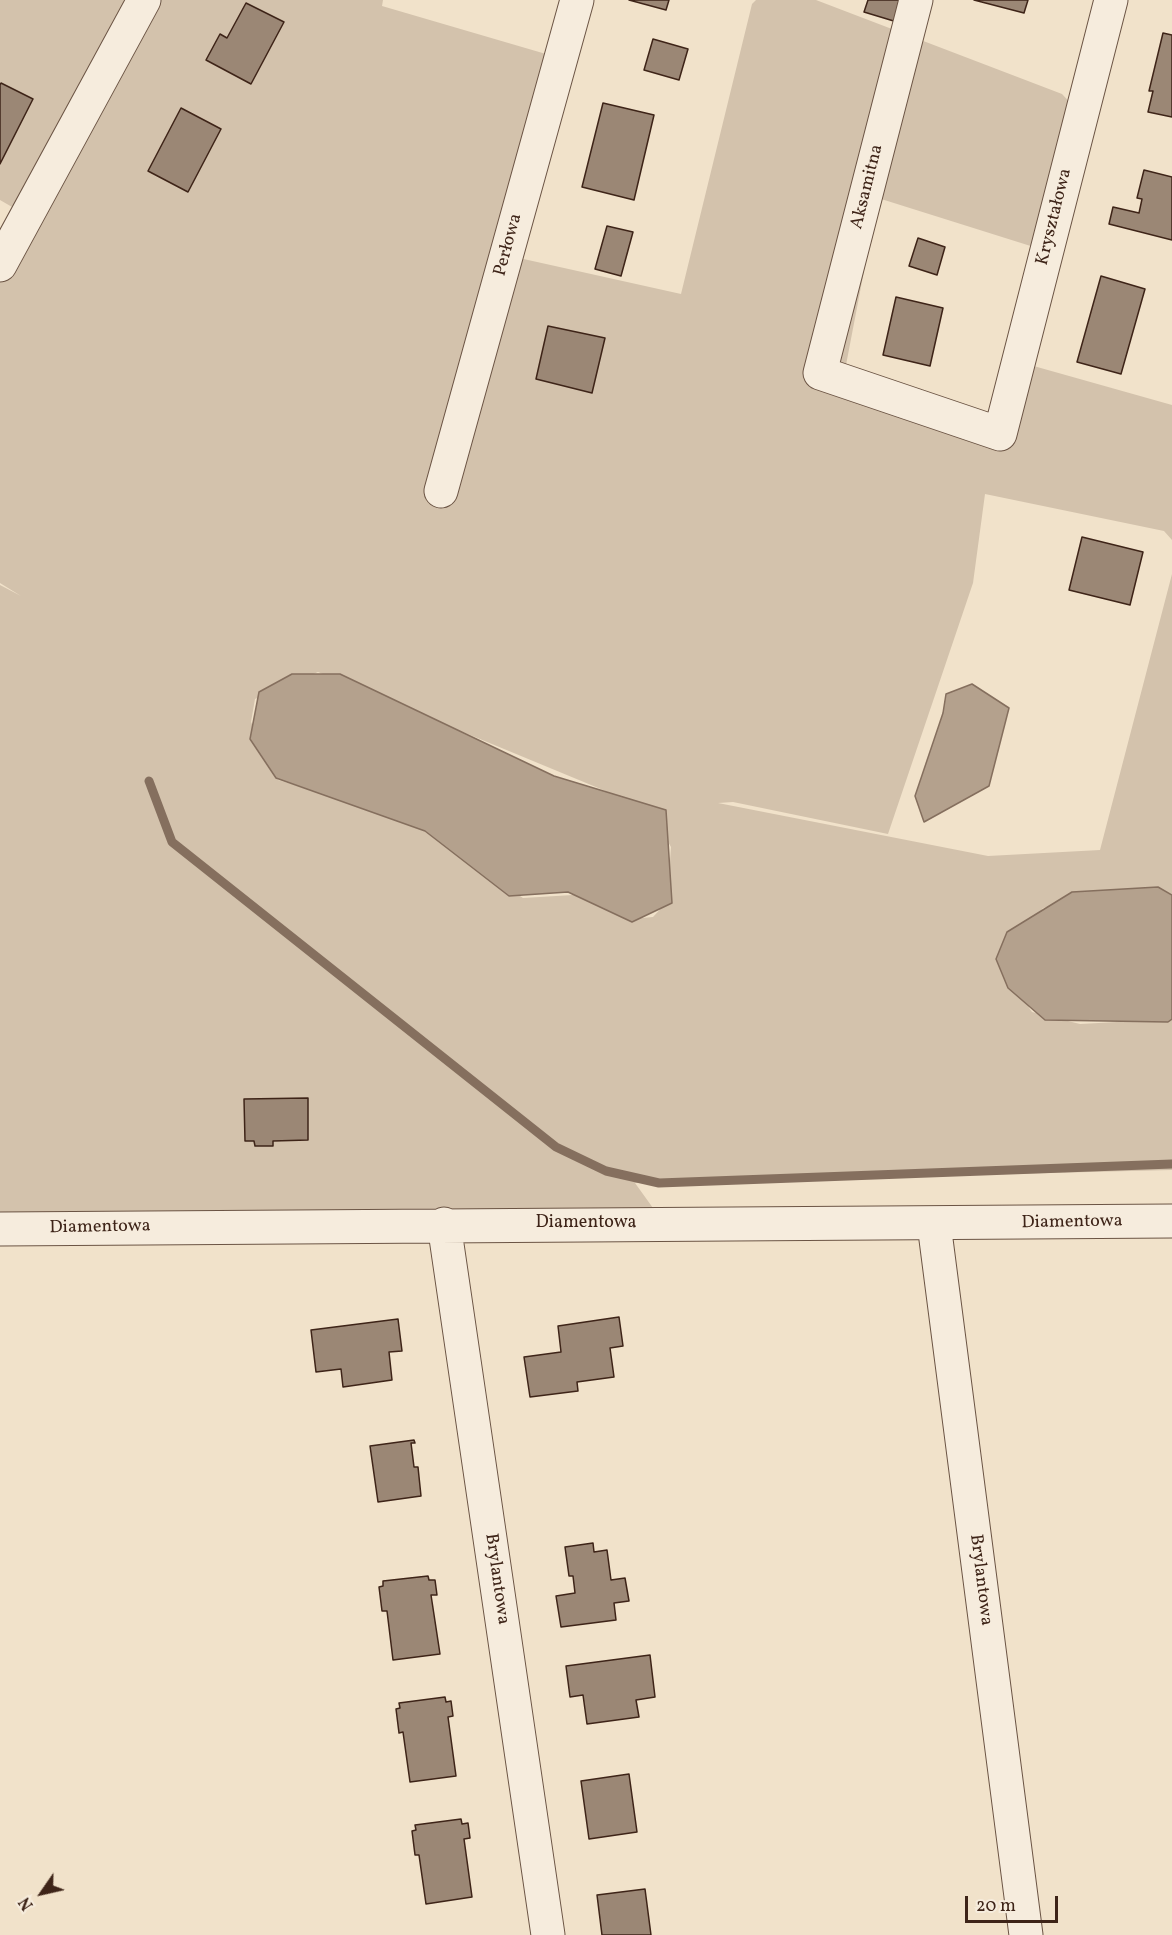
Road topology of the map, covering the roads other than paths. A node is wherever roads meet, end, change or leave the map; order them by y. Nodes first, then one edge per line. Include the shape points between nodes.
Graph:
1 (144, 0) edge
2 (577, 0) edge
3 (916, 0) edge
4 (1111, 0) edge
5 (0, 265) edge
6 (1000, 434) joint
7 (441, 491) dead end
8 (1172, 1221) edge
9 (444, 1224) junction
10 (934, 1224) junction
11 (0, 1229) edge
12 (548, 1935) edge
13 (1026, 1935) edge

1 - 5 street
2 - 7 street, Perłowa
3 - 6 street, Aksamitna via 820,373
4 - 6 street, Kryształowa
8 - 10 street, Diamentowa
9 - 10 street, Diamentowa
9 - 11 street, Diamentowa
9 - 12 street, Brylantowa
10 - 13 street, Brylantowa

